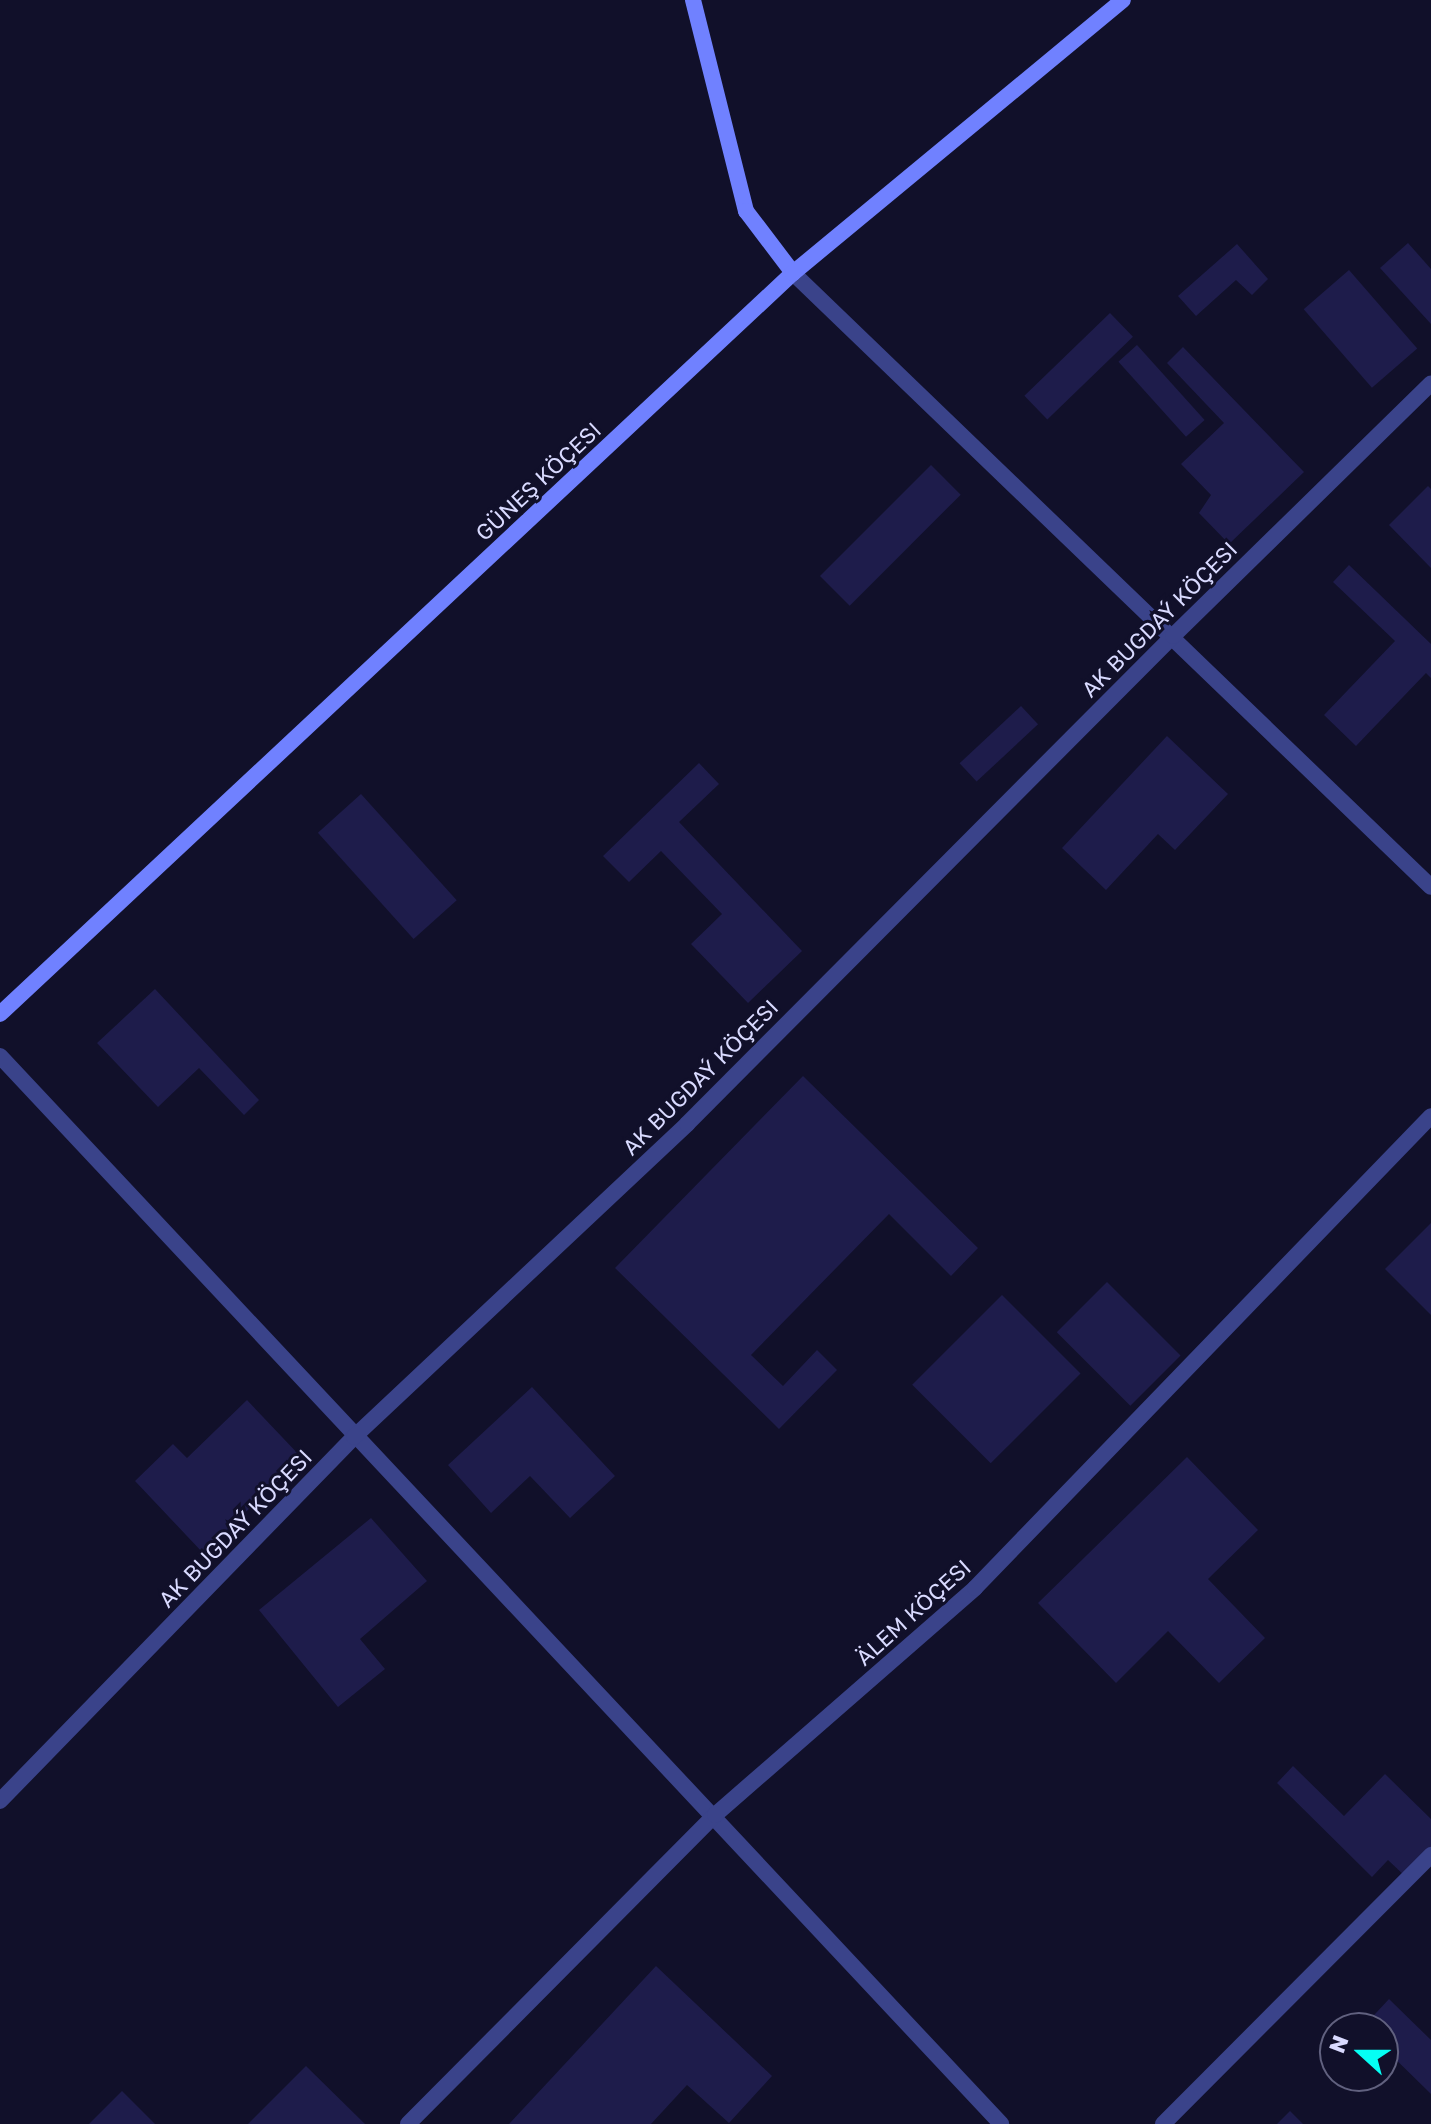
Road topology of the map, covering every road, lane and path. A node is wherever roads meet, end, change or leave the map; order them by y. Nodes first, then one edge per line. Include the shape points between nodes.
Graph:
1 (693, 0) edge
2 (1123, 0) edge
3 (793, 273) junction
4 (1431, 383) edge
5 (1173, 636) junction
6 (1431, 887) edge
7 (0, 1014) edge
8 (0, 1056) edge
9 (1431, 1116) edge
10 (354, 1437) junction
11 (0, 1801) edge
12 (715, 1815) junction
13 (1431, 1855) edge
14 (408, 2124) edge
15 (1001, 2124) edge
16 (1163, 2124) edge

1 - 3 street via 746,211
2 - 3 street, GÜNEŞ KÖÇESI
3 - 5 street
3 - 7 street, GÜNEŞ KÖÇESI
4 - 5 street, AK BUGDAÝ KÖÇESI
5 - 6 street
5 - 10 street, AK BUGDAÝ KÖÇESI via 687,1124
8 - 10 street
9 - 12 street, ÄLEM KÖÇESI via 975,1588
10 - 11 street, AK BUGDAÝ KÖÇESI
10 - 12 street
12 - 14 street, ÄLEM KÖÇESI
12 - 15 street
13 - 16 street

